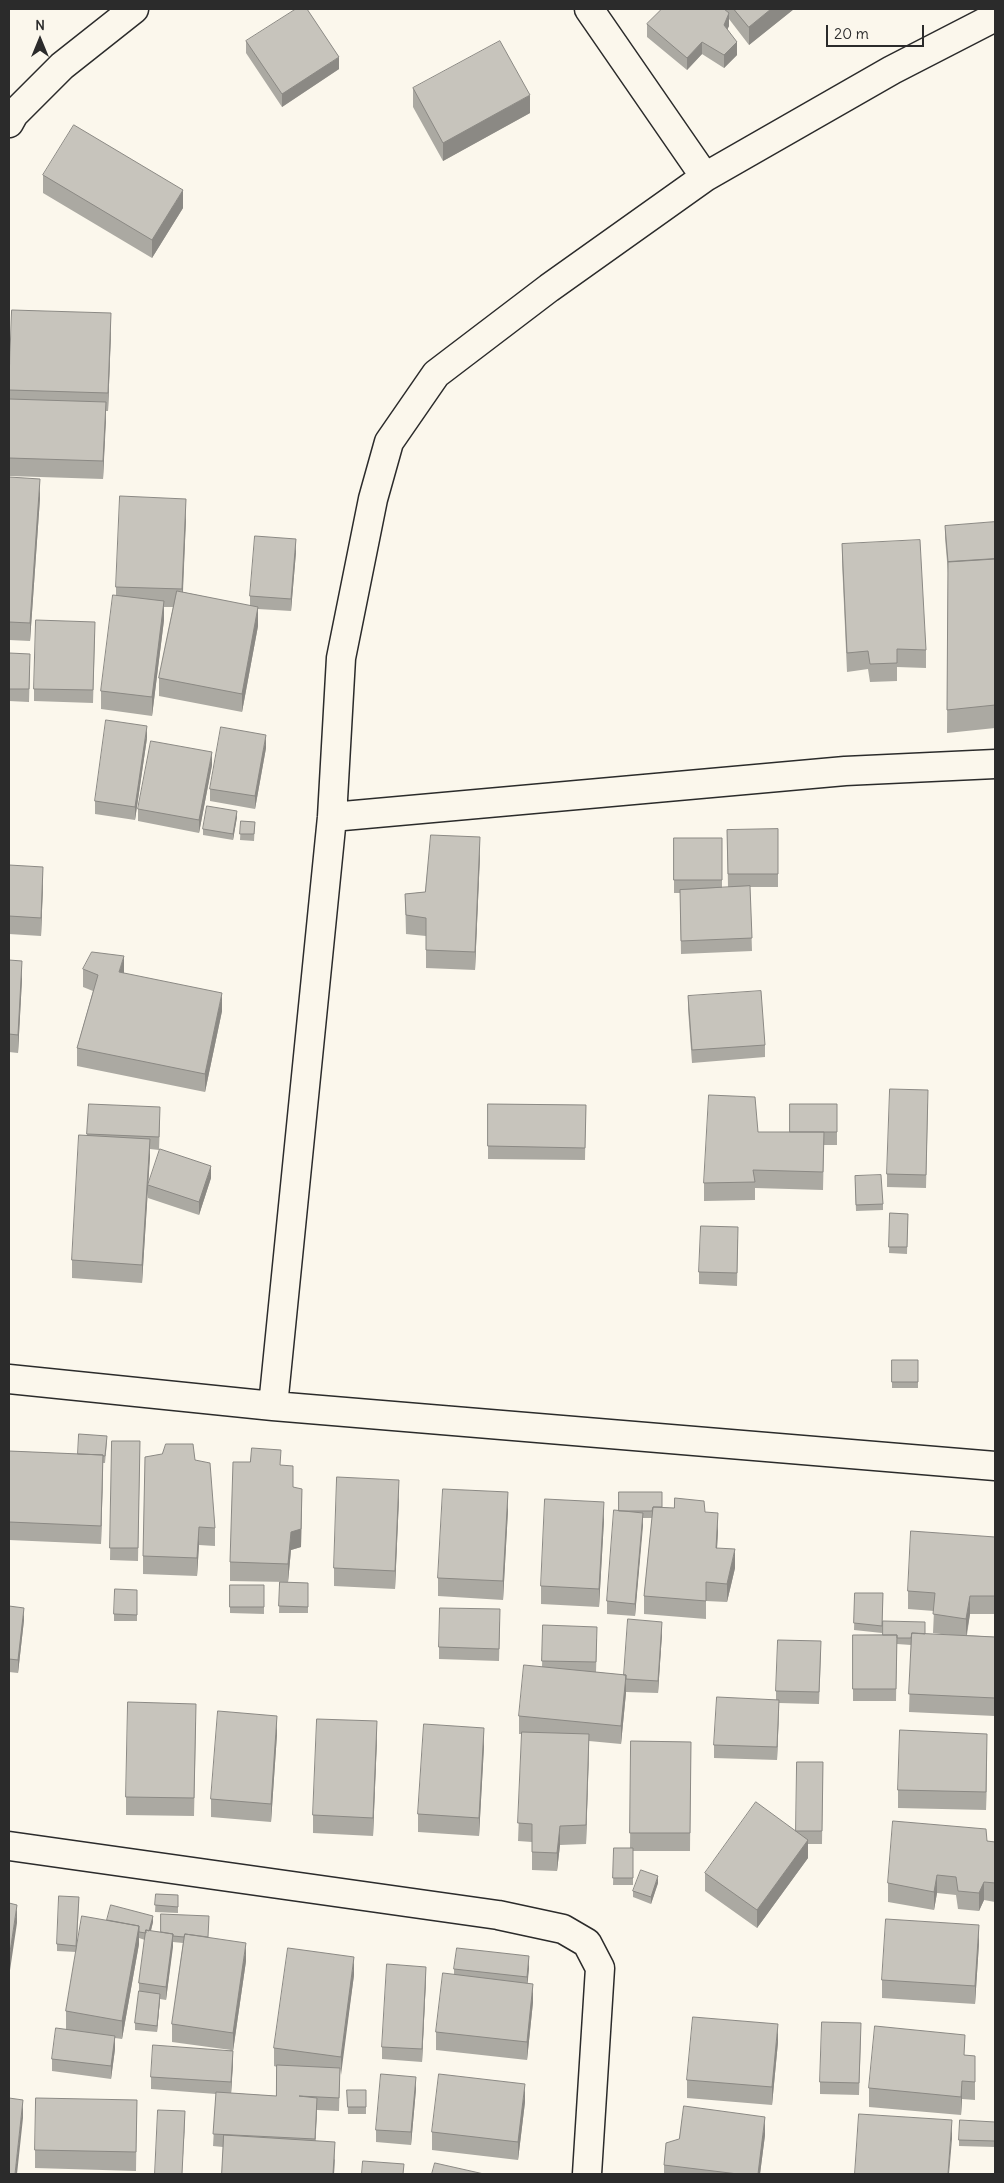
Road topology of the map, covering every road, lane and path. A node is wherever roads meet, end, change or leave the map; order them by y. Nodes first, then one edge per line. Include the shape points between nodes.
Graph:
1 (134, 9) edge
2 (588, 9) edge
3 (995, 16) edge
4 (9, 123) edge
5 (705, 177) junction
6 (995, 764) edge
7 (332, 818) junction
8 (9, 1379) edge
9 (273, 1406) junction
10 (995, 1466) edge
11 (9, 1846) edge
12 (587, 2174) edge

1 - 4 street via 62,66
2 - 5 street
3 - 5 street via 892,70
5 - 7 street via 549,288 436,374 389,442 373,499 341,658
6 - 7 street via 845,771
7 - 9 street
8 - 9 street
9 - 10 street
11 - 12 street via 498,1915 563,1929 587,1943 600,1968

